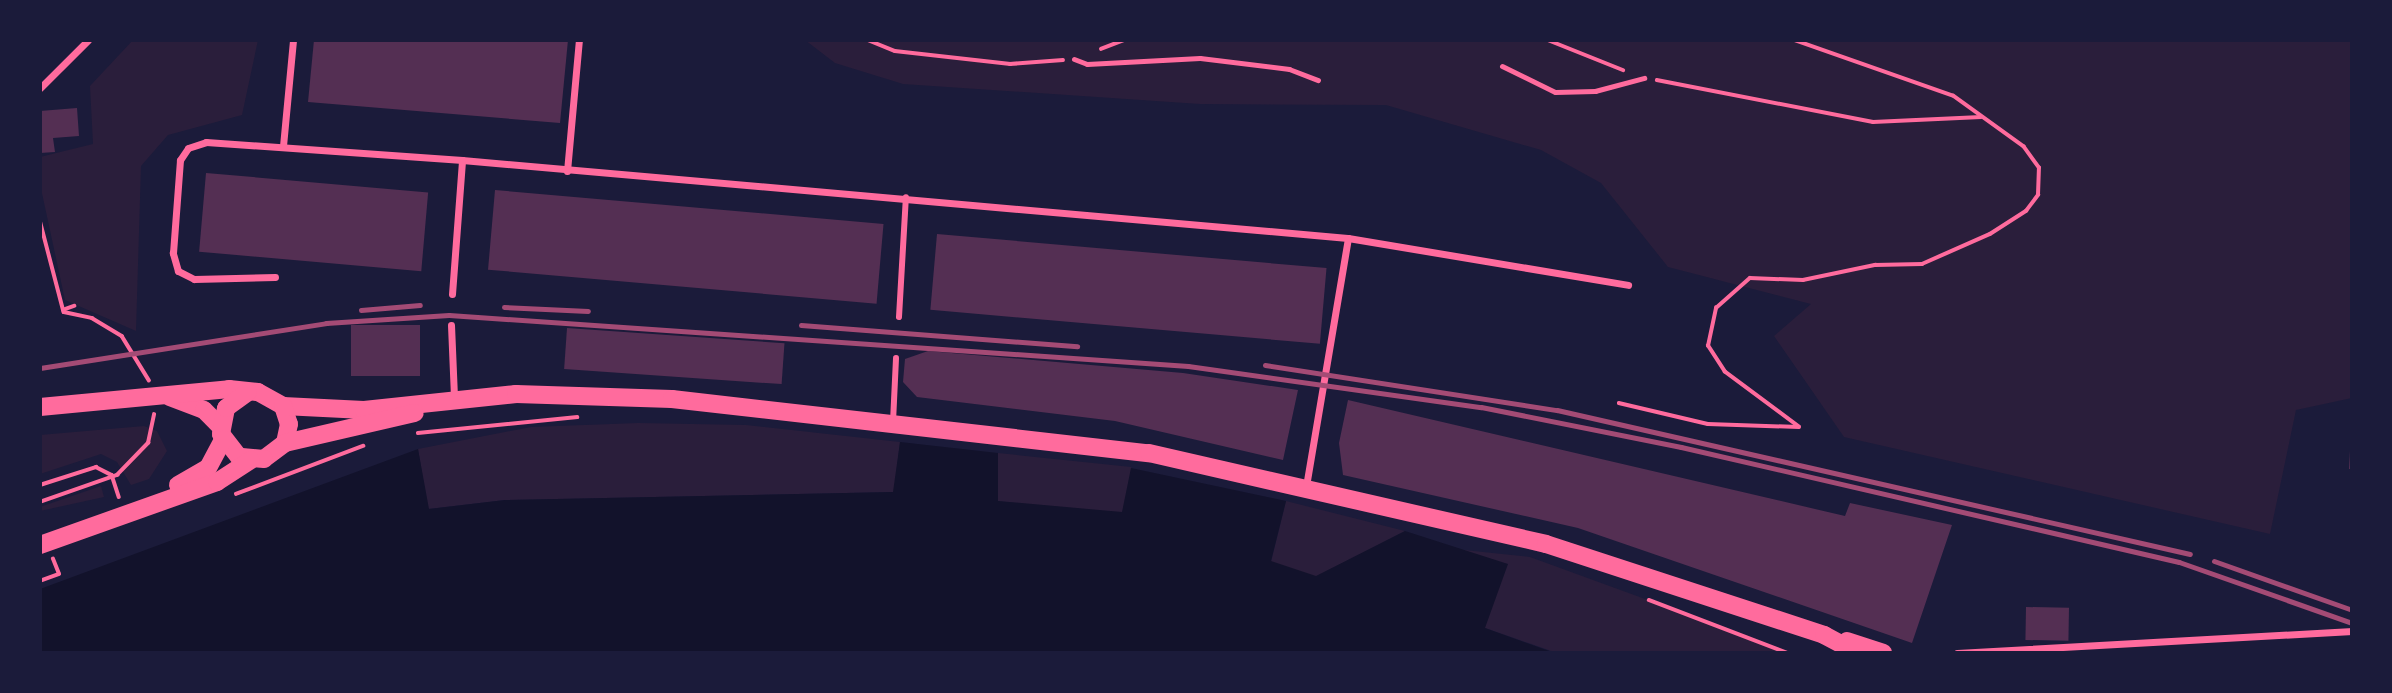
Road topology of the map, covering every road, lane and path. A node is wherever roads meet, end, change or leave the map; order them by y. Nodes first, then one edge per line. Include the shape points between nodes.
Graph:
1 (88, 40) edge
2 (293, 40) edge
3 (579, 40) edge
4 (868, 40) edge
5 (1125, 40) edge
6 (1548, 40) edge
7 (1793, 40) edge
8 (1074, 59) junction
9 (1502, 66) dead end
10 (1644, 78) junction
11 (1318, 79) dead end
12 (40, 88) edge
13 (1983, 117) junction
14 (283, 146) junction
15 (462, 160) junction
16 (567, 171) junction
17 (906, 197) junction
18 (40, 220) edge
19 (1348, 239) junction
20 (275, 277) dead end
21 (1628, 285) dead end
22 (452, 294) dead end
23 (74, 306) dead end
24 (63, 311) junction
25 (898, 317) dead end
26 (451, 325) dead end
27 (896, 358) dead end
28 (248, 393) junction
29 (158, 397) junction
30 (454, 398) junction
31 (1619, 403) dead end
32 (283, 406) junction
33 (40, 407) edge
34 (156, 413) dead end
35 (587, 417) dead end
36 (893, 422) junction
37 (153, 425) dead end
38 (222, 433) junction
39 (410, 434) dead end
40 (375, 442) dead end
41 (285, 443) junction
42 (327, 458) dead end
43 (251, 460) junction
44 (40, 485) edge
45 (1306, 486) junction
46 (119, 497) dead end
47 (40, 502) edge
48 (40, 535) edge
49 (40, 545) edge
50 (59, 574) dead end
51 (40, 581) edge
52 (1643, 598) dead end
53 (2352, 631) edge
54 (1824, 635) junction
55 (1788, 653) edge
56 (1858, 653) edge
57 (1882, 653) edge
58 (1957, 653) edge

1 - 12 street
2 - 14 street
3 - 16 street
4 - 8 path via 895,51 1010,64
5 - 8 path
6 - 10 path
7 - 13 path via 1953,96
8 - 11 lane via 1087,64 1200,58 1289,69
9 - 10 lane via 1555,92 1606,90
10 - 13 path via 1873,122
13 - 31 path via 2024,147 2039,168 2038,195 2026,211 1922,264 1875,265 1803,280 1750,278 1716,308 1708,346 1725,372 1799,428 1708,424
14 - 15 street
14 - 20 street via 206,142 188,148 180,160 173,253 184,276
15 - 16 street
15 - 22 street
16 - 17 street
17 - 19 street
17 - 25 street
18 - 24 path
19 - 21 street
19 - 45 street
23 - 24 path
24 - 29 path via 92,318 122,336
26 - 30 street
27 - 36 street
28 - 29 main road
28 - 32 main road via 267,394
28 - 38 main road via 232,401
29 - 33 main road
29 - 38 main road via 204,410
29 - 47 path via 151,432 137,459 117,475
30 - 32 main road via 364,410
30 - 36 main road via 671,399
30 - 41 main road via 356,430
32 - 41 main road via 289,424
34 - 37 path
35 - 39 path via 535,416
36 - 45 main road via 1149,453
38 - 43 main road
38 - 48 main road via 201,475
40 - 42 path
41 - 43 main road via 264,459
43 - 49 main road via 217,482
44 - 46 path via 96,467 112,475
45 - 54 main road via 1546,544
50 - 51 path
52 - 55 path
53 - 58 street
54 - 56 main road
54 - 57 main road

